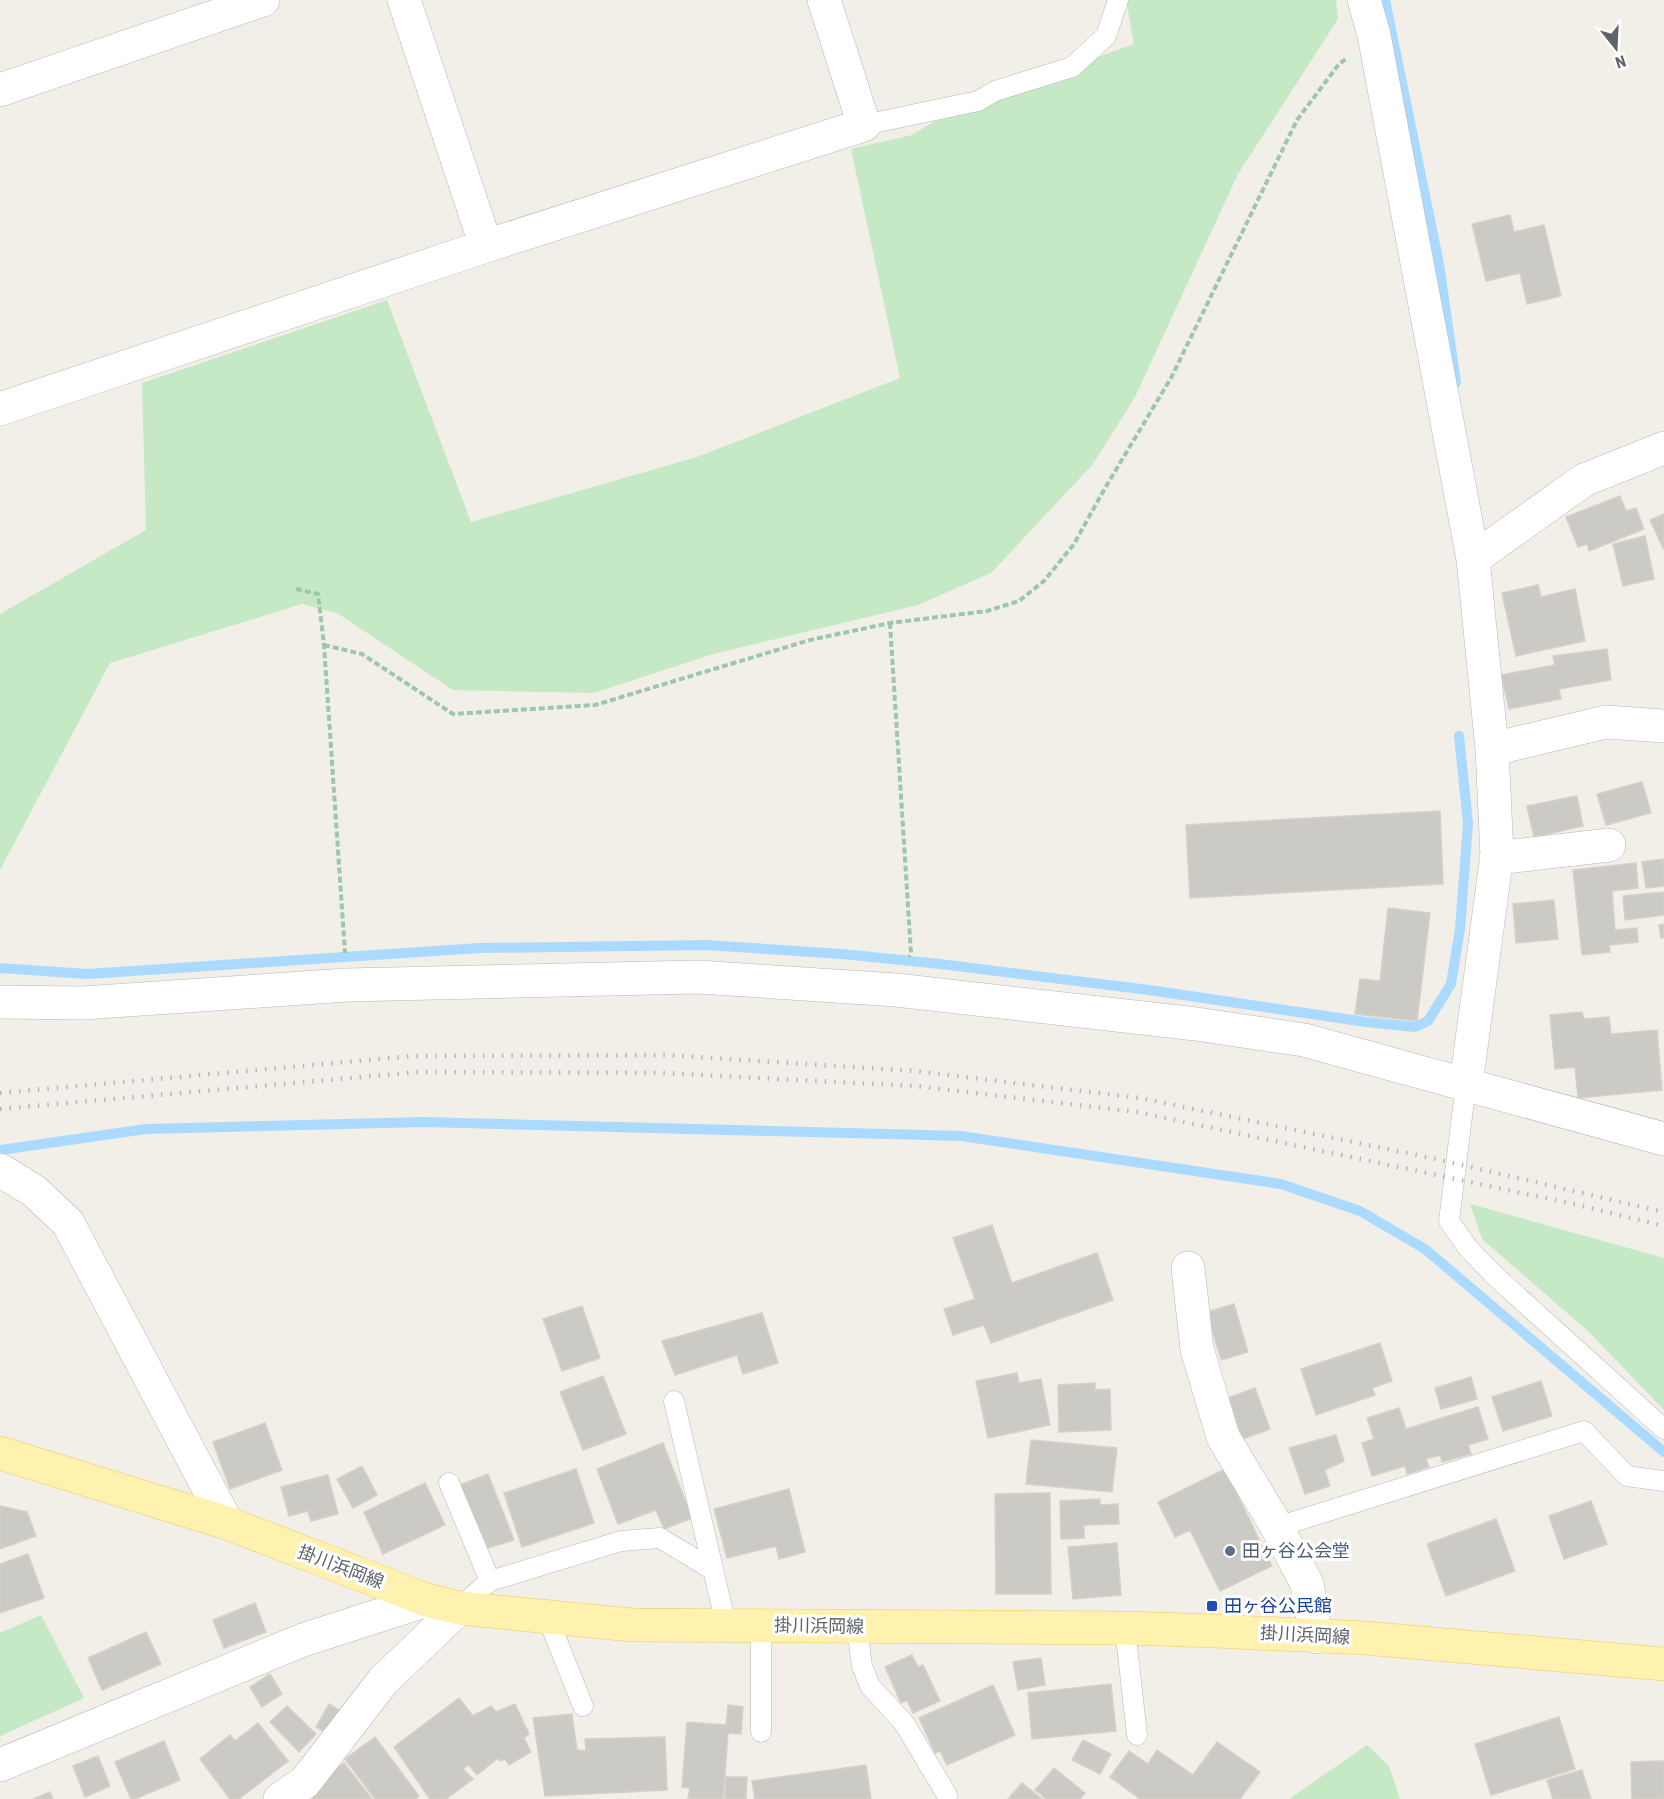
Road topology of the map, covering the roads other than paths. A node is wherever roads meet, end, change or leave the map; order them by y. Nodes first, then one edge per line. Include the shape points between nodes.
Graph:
1 (263, 0) edge
2 (404, 0) edge
3 (824, 0) edge
4 (1118, 0) edge
5 (1364, 0) edge
6 (0, 90) edge
7 (864, 125) junction
8 (486, 246) junction
9 (0, 409) edge
10 (1664, 448) edge
11 (1483, 552) junction
12 (1664, 726) edge
13 (1492, 749) junction
14 (1609, 844) dead end
15 (1496, 858) junction
16 (0, 1002) edge
17 (1466, 1084) junction
18 (1664, 1139) edge
19 (0, 1170) edge
20 (1188, 1268) dead end
21 (674, 1401) dead end
22 (1664, 1429) edge
23 (0, 1454) edge
24 (1664, 1481) edge
25 (449, 1482) dead end
26 (227, 1523) junction
27 (1277, 1527) junction
28 (713, 1570) junction
29 (490, 1581) junction
30 (428, 1600) junction
31 (459, 1608) junction
32 (547, 1616) junction
33 (726, 1625) junction
34 (761, 1625) junction
35 (857, 1627) junction
36 (1125, 1628) junction
37 (1316, 1637) junction
38 (1664, 1664) edge
39 (583, 1706) dead end
40 (761, 1732) dead end
41 (1137, 1735) dead end
42 (0, 1765) edge
43 (947, 1795) dead end
44 (280, 1799) edge

1 - 6 street
2 - 8 street
3 - 7 street
4 - 7 lane via 1106,36 1072,67 994,91 978,100
5 - 11 street
7 - 8 street
8 - 9 street
10 - 11 street via 1584,480
11 - 13 street
12 - 13 street via 1606,722
13 - 15 street
14 - 15 street
15 - 17 street
16 - 17 street via 83,1003 347,985 698,977 896,990 1196,1024 1304,1040
17 - 18 street
17 - 22 lane via 1449,1221 1495,1276
19 - 26 street via 34,1191 68,1223
20 - 27 street via 1197,1349 1223,1437
21 - 28 lane
23 - 26 main road, 掛川浜岡線
24 - 27 lane via 1627,1476 1584,1431
25 - 29 lane
26 - 30 main road, 掛川浜岡線
27 - 37 street via 1307,1584
28 - 29 lane via 660,1538 621,1541
28 - 33 lane
29 - 31 lane
30 - 31 main road, 掛川浜岡線
30 - 42 street via 303,1640
31 - 32 main road, 掛川浜岡線
31 - 44 street via 383,1681 305,1782
32 - 33 main road, 掛川浜岡線 via 632,1624
32 - 39 lane
33 - 34 main road, 掛川浜岡線
34 - 35 main road, 掛川浜岡線
34 - 40 lane
35 - 36 main road, 掛川浜岡線
35 - 43 lane via 862,1665 870,1686 904,1723
36 - 37 main road, 掛川浜岡線
36 - 41 lane
37 - 38 main road, 掛川浜岡線

